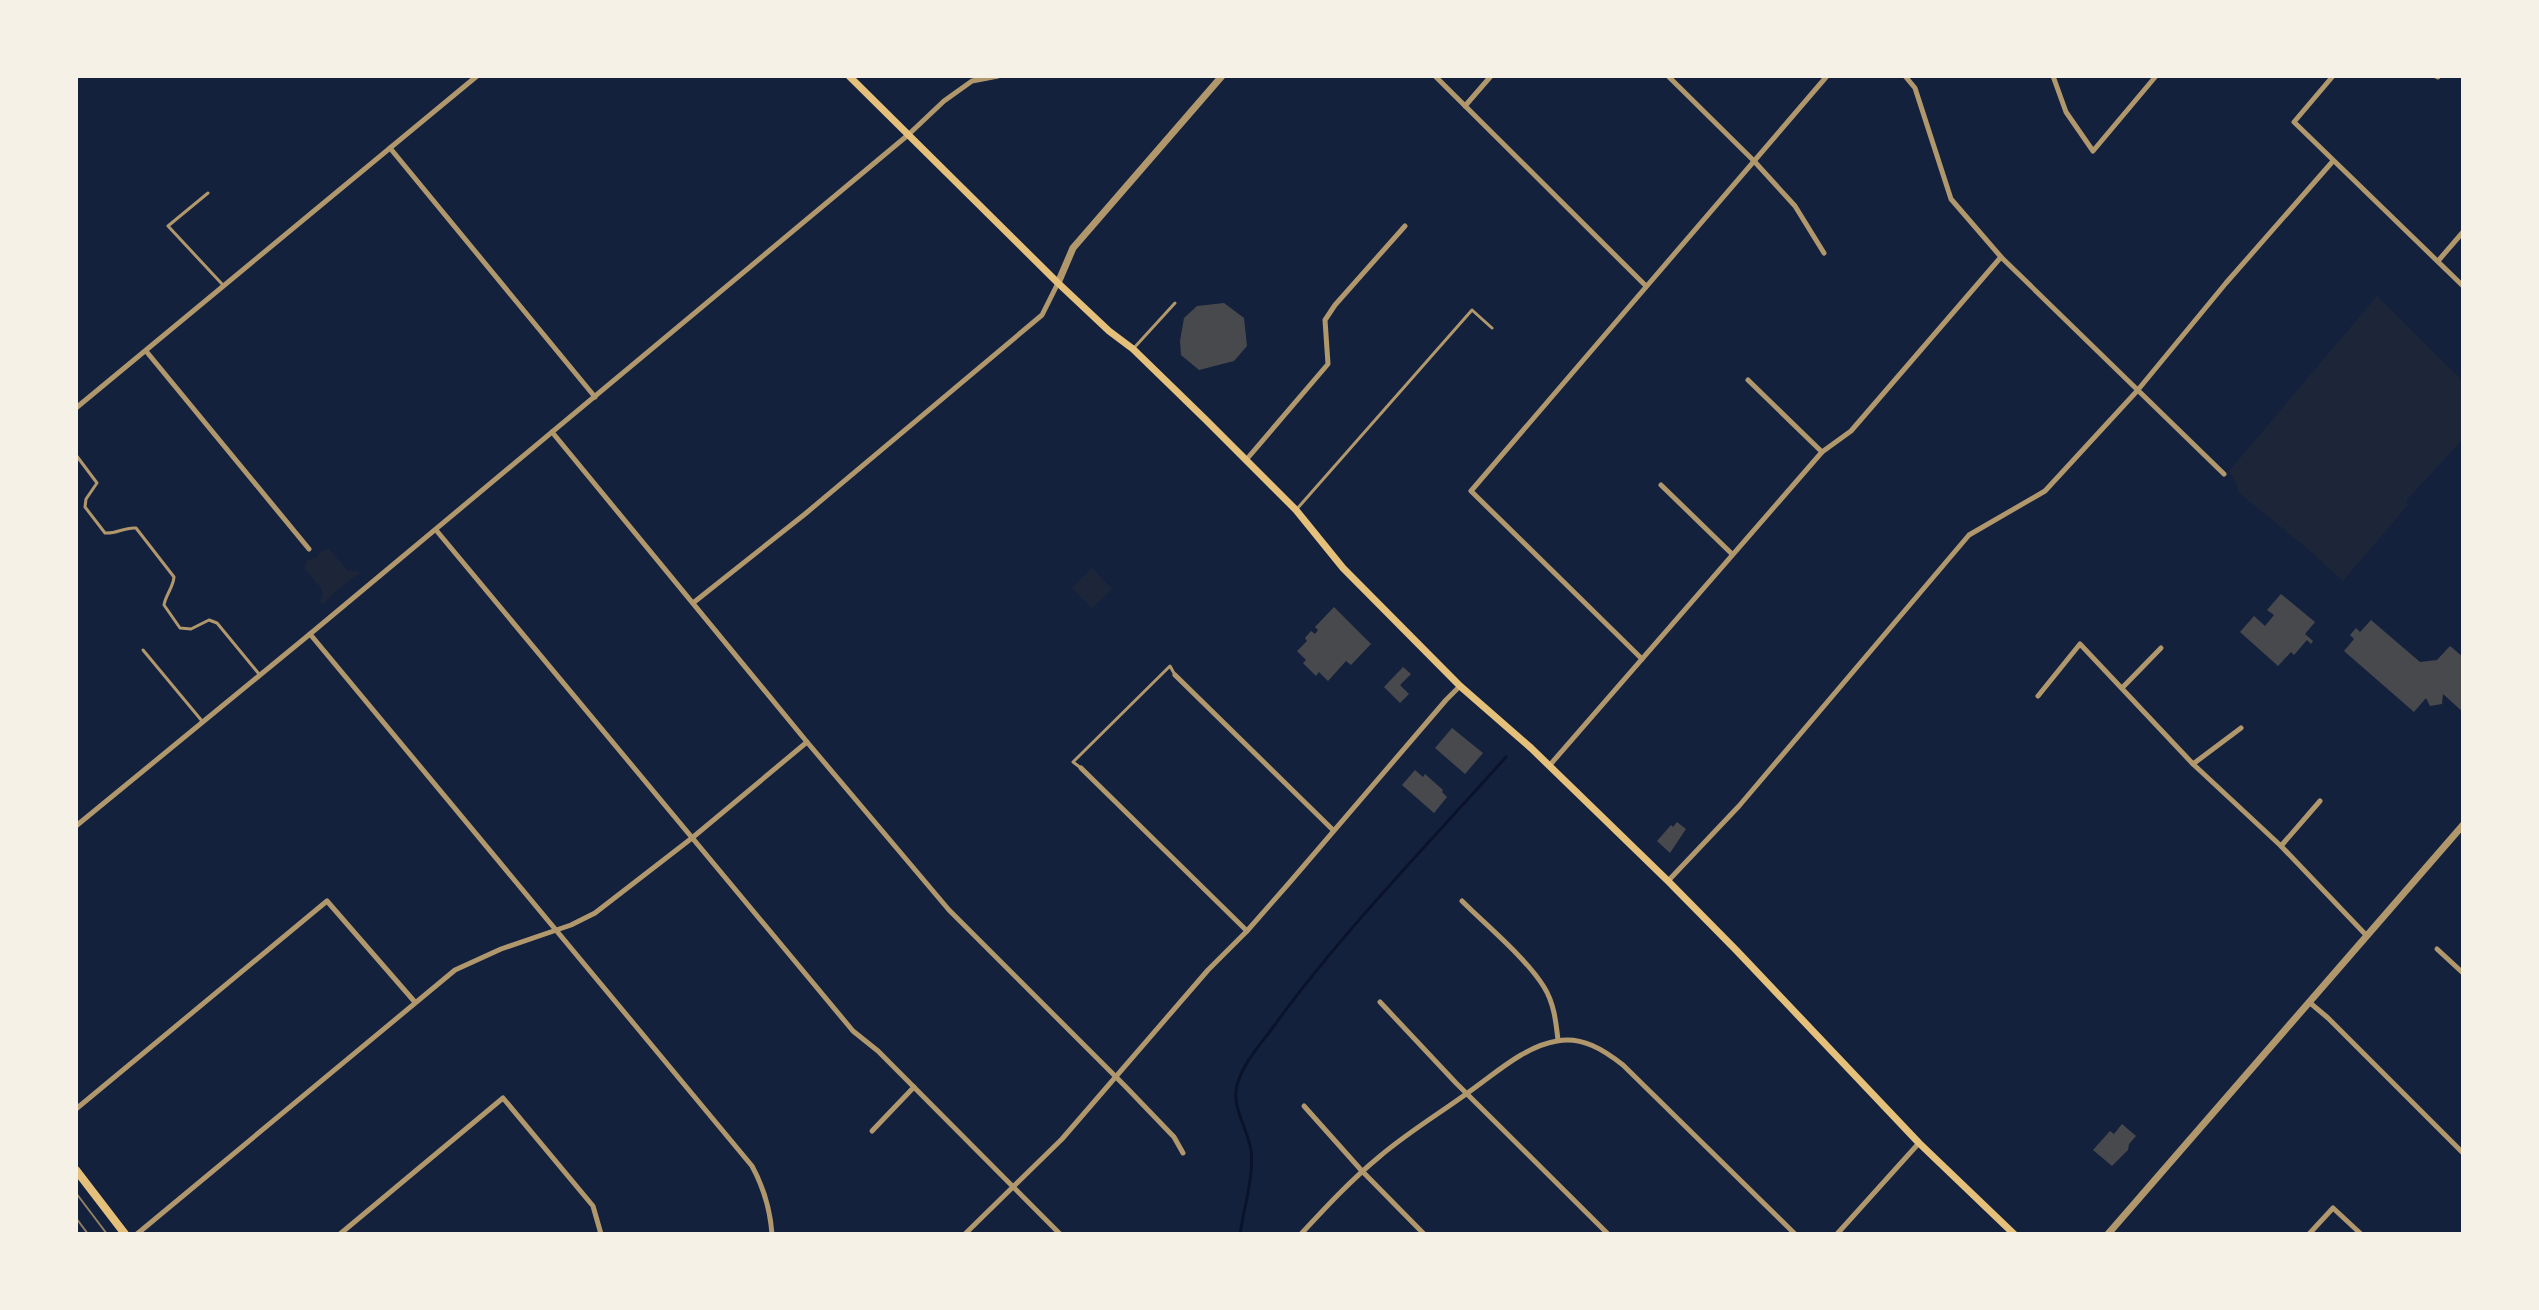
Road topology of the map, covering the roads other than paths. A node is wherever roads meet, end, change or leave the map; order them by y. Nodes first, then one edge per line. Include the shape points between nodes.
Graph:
1 (477, 76) edge
2 (849, 76) edge
3 (998, 76) edge
4 (1222, 76) edge
5 (1435, 76) edge
6 (1491, 76) edge
7 (1668, 76) edge
8 (1827, 76) edge
9 (1905, 76) edge
10 (2053, 76) edge
11 (2156, 76) edge
12 (2333, 76) edge
13 (1465, 106) junction
14 (908, 135) junction
15 (390, 148) junction
16 (1754, 161) junction
17 (2333, 161) junction
18 (208, 193) dead end
19 (1405, 226) dead end
20 (2463, 232) edge
21 (1824, 253) dead end
22 (2001, 257) junction
23 (2438, 261) junction
24 (1058, 283) junction
25 (1645, 285) junction
26 (224, 286) junction
27 (2463, 286) edge
28 (1175, 303) dead end
29 (1492, 328) dead end
30 (1133, 349) junction
31 (146, 351) junction
32 (1748, 380) dead end
33 (2137, 391) junction
34 (595, 397) junction
35 (76, 408) edge
36 (552, 432) junction
37 (1822, 452) junction
38 (76, 455) edge
39 (1246, 460) junction
40 (2224, 474) dead end
41 (1661, 485) dead end
42 (1296, 510) junction
43 (436, 530) junction
44 (309, 549) dead end
45 (1732, 554) junction
46 (693, 603) junction
47 (310, 634) junction
48 (2161, 648) dead end
49 (143, 650) dead end
50 (1642, 659) junction
51 (259, 674) junction
52 (1175, 675) joint
53 (1460, 686) junction
54 (2122, 688) junction
55 (2038, 696) dead end
56 (202, 721) junction
57 (2241, 728) dead end
58 (807, 742) junction
59 (2193, 764) junction
60 (1548, 767) junction
61 (1081, 768) joint
62 (2320, 801) dead end
63 (2463, 825) edge
64 (76, 826) edge
65 (1333, 830) junction
66 (692, 838) junction
67 (2281, 846) junction
68 (1668, 881) junction
69 (1462, 901) dead end
70 (557, 930) junction
71 (1247, 931) junction
72 (2366, 935) junction
73 (2437, 949) dead end
74 (2463, 973) edge
75 (414, 1001) junction
76 (1380, 1002) dead end
77 (2309, 1002) junction
78 (1558, 1040) junction
79 (1115, 1076) junction
80 (914, 1087) junction
81 (1467, 1093) junction
82 (1304, 1106) dead end
83 (76, 1109) edge
84 (872, 1131) dead end
85 (1919, 1143) junction
86 (1183, 1153) dead end
87 (2463, 1153) edge
88 (76, 1170) edge
89 (1362, 1171) junction
90 (1014, 1187) junction
91 (125, 1234) edge
92 (137, 1234) edge
93 (340, 1234) edge
94 (601, 1234) edge
95 (772, 1234) edge
96 (965, 1234) edge
97 (1060, 1234) edge
98 (1301, 1234) edge
99 (1424, 1234) edge
100 (1608, 1234) edge
101 (1795, 1234) edge
102 (1837, 1234) edge
103 (2014, 1234) edge
104 (2108, 1234) edge
105 (2309, 1234) edge
106 (2361, 1234) edge

1 - 15 street
2 - 14 main road
3 - 14 street via 972,81
4 - 24 street via 1073,248
5 - 13 street
6 - 13 street
7 - 16 street
8 - 16 street
9 - 22 street via 1915,88 1951,199
10 - 11 street via 2066,112 2093,151
12 - 17 street via 2294,122
13 - 25 street
14 - 24 main road
14 - 34 street
15 - 26 street
15 - 34 street
16 - 21 street via 1795,206
16 - 25 street
17 - 23 street
17 - 33 street
18 - 26 lane via 168,226
19 - 39 street via 1325,320 1328,364
20 - 23 street
22 - 33 street
22 - 37 street via 1851,431
23 - 27 street
24 - 30 main road
24 - 46 street via 1042,315
25 - 50 street via 1471,491
26 - 31 street
28 - 30 lane
29 - 42 lane via 1472,310
30 - 39 main road
31 - 35 street
31 - 44 street
32 - 37 street
33 - 40 street
33 - 68 street via 2045,491 1969,535 1739,806
34 - 36 street
36 - 43 street
36 - 46 street
37 - 45 street
38 - 51 lane via 97,483 85,507 105,533 136,528 174,577 164,605 180,628 209,620 217,623
39 - 42 main road
41 - 45 street
42 - 53 main road via 1343,568
43 - 47 street
43 - 66 street
45 - 50 street
46 - 58 street
47 - 51 street
47 - 70 street
48 - 54 street
49 - 56 lane
50 - 60 street
51 - 56 street
52 - 61 lane via 1170,666 1073,762
52 - 65 street
53 - 60 main road
53 - 65 street
54 - 55 street via 2080,644
54 - 59 street
56 - 64 street
57 - 59 street
58 - 66 street
58 - 79 street via 949,910
59 - 67 street
60 - 68 main road
61 - 71 street
62 - 67 street
63 - 72 street
65 - 71 street
66 - 70 street via 595,913
66 - 80 street via 853,1031
67 - 72 street
68 - 85 main road
69 - 78 street via 1534,972 1553,1005
70 - 75 street via 455,970
70 - 95 street via 752,1166 763,1187
71 - 79 street
72 - 77 street
73 - 74 street
75 - 83 street via 327,901
75 - 92 street
76 - 81 street
77 - 87 street
77 - 104 street
78 - 81 street via 1531,1050
78 - 101 street via 1590,1045 1623,1065
79 - 86 street
79 - 90 street
80 - 84 street
80 - 90 street
81 - 89 street
81 - 100 street
82 - 89 street
85 - 102 street
85 - 103 main road
88 - 91 main road
89 - 98 street
89 - 99 street
90 - 96 street
90 - 97 street
93 - 94 street via 503,1098 593,1206
105 - 106 street via 2333,1208

